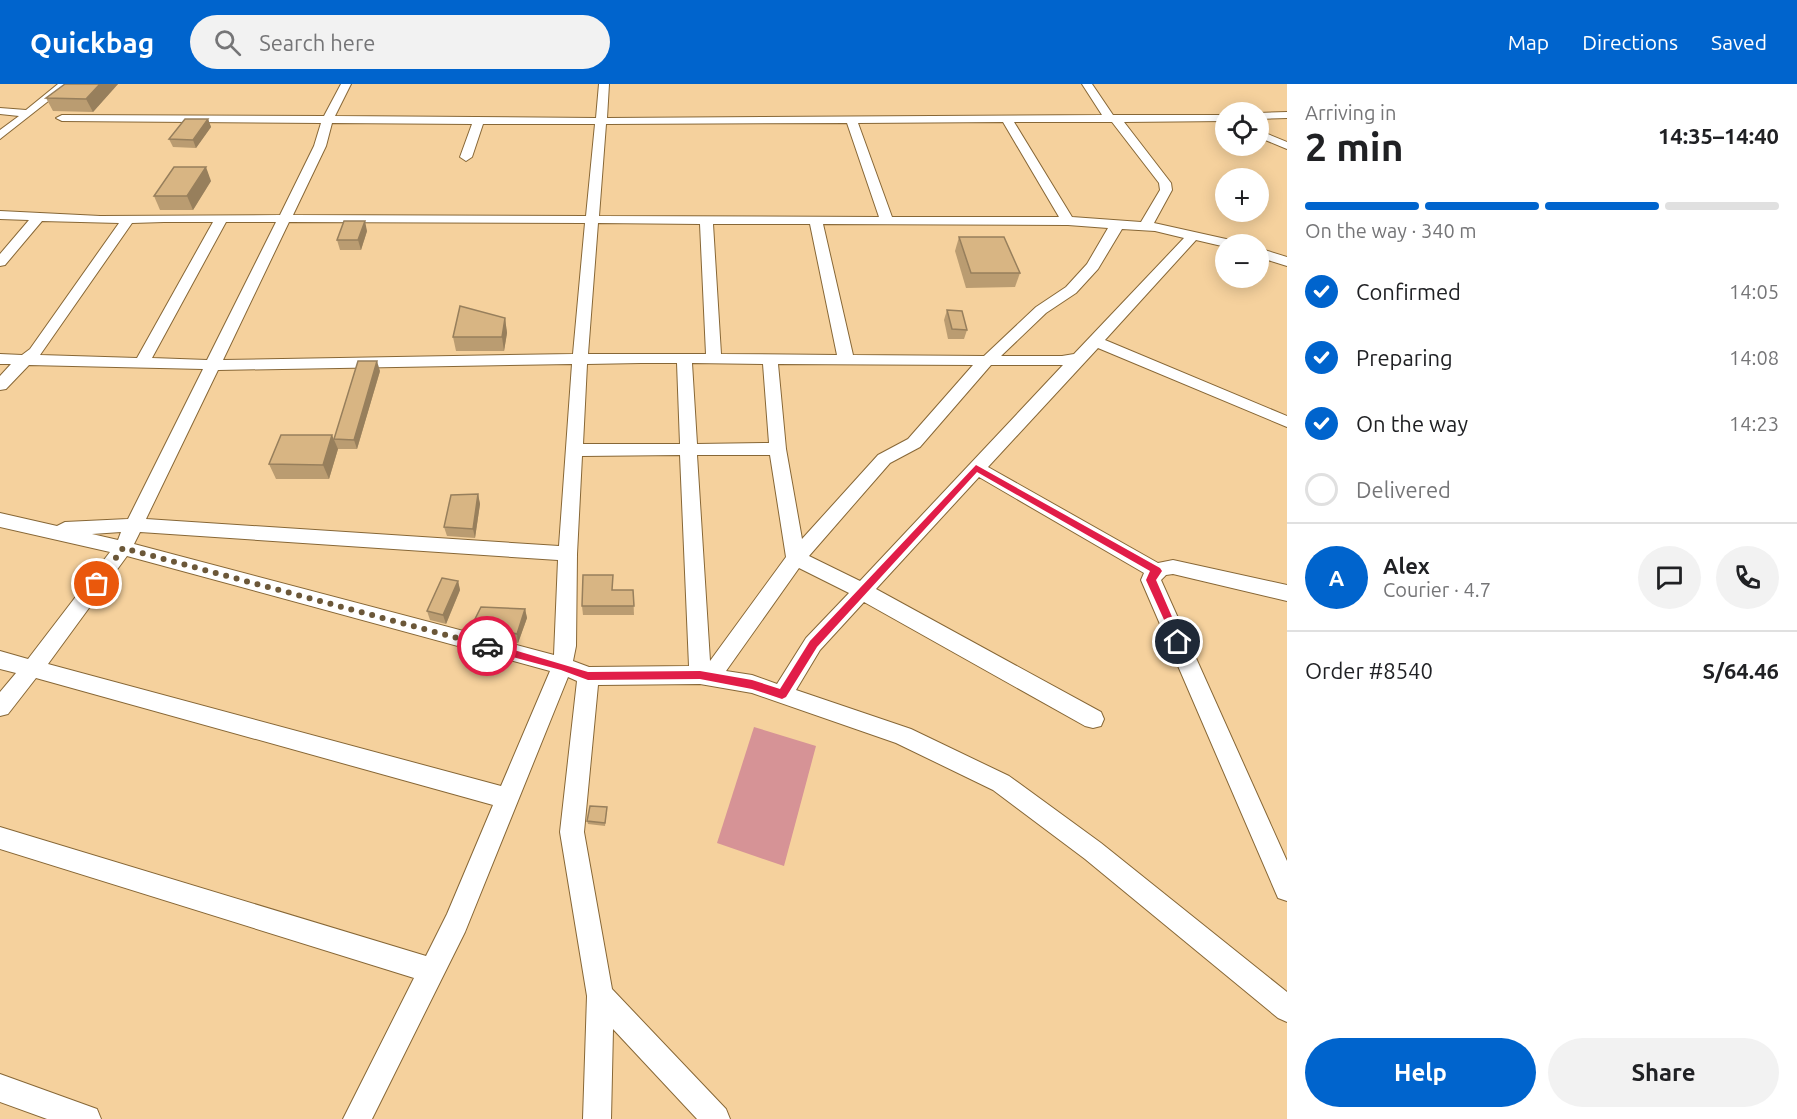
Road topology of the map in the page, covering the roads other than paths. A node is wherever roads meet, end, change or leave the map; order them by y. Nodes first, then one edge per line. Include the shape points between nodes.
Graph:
1 (65, 84) edge
2 (346, 84) edge
3 (604, 84) edge
4 (1087, 84) edge
5 (0, 111) edge
6 (27, 113) junction
7 (1287, 115) edge
8 (1269, 116) edge
9 (62, 118) dead end
10 (328, 119) junction
11 (1113, 119) junction
12 (1215, 119) edge
13 (479, 120) junction
14 (1007, 120) junction
15 (600, 121) junction
16 (852, 121) junction
17 (0, 136) edge
18 (1269, 139) edge
19 (1287, 146) edge
20 (466, 157) dead end
21 (0, 215) edge
22 (38, 218) junction
23 (221, 219) junction
24 (285, 219) junction
25 (593, 219) junction
26 (706, 219) junction
27 (128, 220) junction
28 (816, 220) junction
29 (887, 221) junction
30 (1068, 221) junction
31 (1119, 224) junction
32 (1144, 226) junction
33 (1193, 236) junction
34 (1215, 241) edge
35 (1269, 256) edge
36 (0, 262) edge
37 (1287, 262) edge
38 (1095, 341) junction
39 (580, 358) junction
40 (1079, 358) junction
41 (0, 359) edge
42 (684, 359) junction
43 (714, 359) junction
44 (770, 359) junction
45 (846, 359) junction
46 (26, 360) junction
47 (990, 360) junction
48 (141, 364) junction
49 (214, 365) junction
50 (0, 385) edge
51 (1287, 423) edge
52 (778, 449) junction
53 (574, 450) junction
54 (689, 450) junction
55 (976, 468) junction
56 (0, 519) edge
57 (134, 525) junction
58 (48, 531) junction
59 (123, 548) junction
60 (568, 554) junction
61 (796, 558) junction
62 (1157, 571) junction
63 (862, 591) junction
64 (1287, 593) edge
65 (0, 660) edge
66 (562, 666) junction
67 (32, 669) junction
68 (588, 676) junction
69 (705, 676) junction
70 (782, 694) junction
71 (0, 707) edge
72 (1094, 719) dead end
73 (508, 798) junction
74 (0, 838) edge
75 (1287, 889) edge
76 (432, 971) junction
77 (600, 996) junction
78 (1287, 1009) edge
79 (0, 1088) edge
80 (87, 1119) edge
81 (357, 1119) edge
82 (597, 1119) edge
83 (716, 1119) edge

1 - 6 street
2 - 10 street
3 - 15 street
4 - 11 street
5 - 6 street
6 - 17 street
7 - 8 street
9 - 10 street
10 - 13 street
10 - 24 street via 324,138
11 - 12 street
11 - 14 street
11 - 32 street via 1165,183 1166,189
13 - 15 street
13 - 20 street
14 - 16 street
14 - 30 street
15 - 16 street
15 - 25 street
16 - 29 street
18 - 19 street
21 - 22 street
22 - 27 street
22 - 36 street
23 - 24 street
23 - 27 street
23 - 48 street
24 - 25 street
24 - 49 street
25 - 26 street
25 - 39 street
26 - 28 street
26 - 43 street
27 - 46 street
28 - 29 street
28 - 45 street
29 - 30 street
30 - 31 street
31 - 32 street
31 - 47 street via 1093,266 1071,290 1041,310
32 - 33 street
33 - 34 street
33 - 38 street
35 - 37 street
38 - 40 street
38 - 51 street
39 - 42 street
39 - 49 street
39 - 53 street
40 - 47 street
40 - 55 street
41 - 46 street
42 - 43 street
42 - 54 street
43 - 44 street
44 - 45 street
44 - 52 street
45 - 47 street
46 - 48 street
46 - 50 street
47 - 61 street via 972,375 914,443 884,459
48 - 49 street
49 - 57 street
52 - 54 street
52 - 61 street
53 - 54 street
53 - 60 street
54 - 69 street
55 - 62 street
55 - 63 street
56 - 58 street
57 - 58 street
57 - 59 street
57 - 60 street
58 - 59 street
59 - 66 street
59 - 67 street
60 - 66 street
61 - 63 street
61 - 69 street
62 - 64 street via 1173,567
62 - 75 street via 1151,580
63 - 70 street via 813,644
63 - 72 street
65 - 67 street
66 - 68 street
66 - 73 street
67 - 71 street
67 - 73 street
68 - 69 street
68 - 77 street via 572,832
69 - 70 street
70 - 78 street via 903,736 1001,783 1093,851
73 - 76 street
74 - 76 street
76 - 81 street
77 - 82 street
77 - 83 street
79 - 80 street

